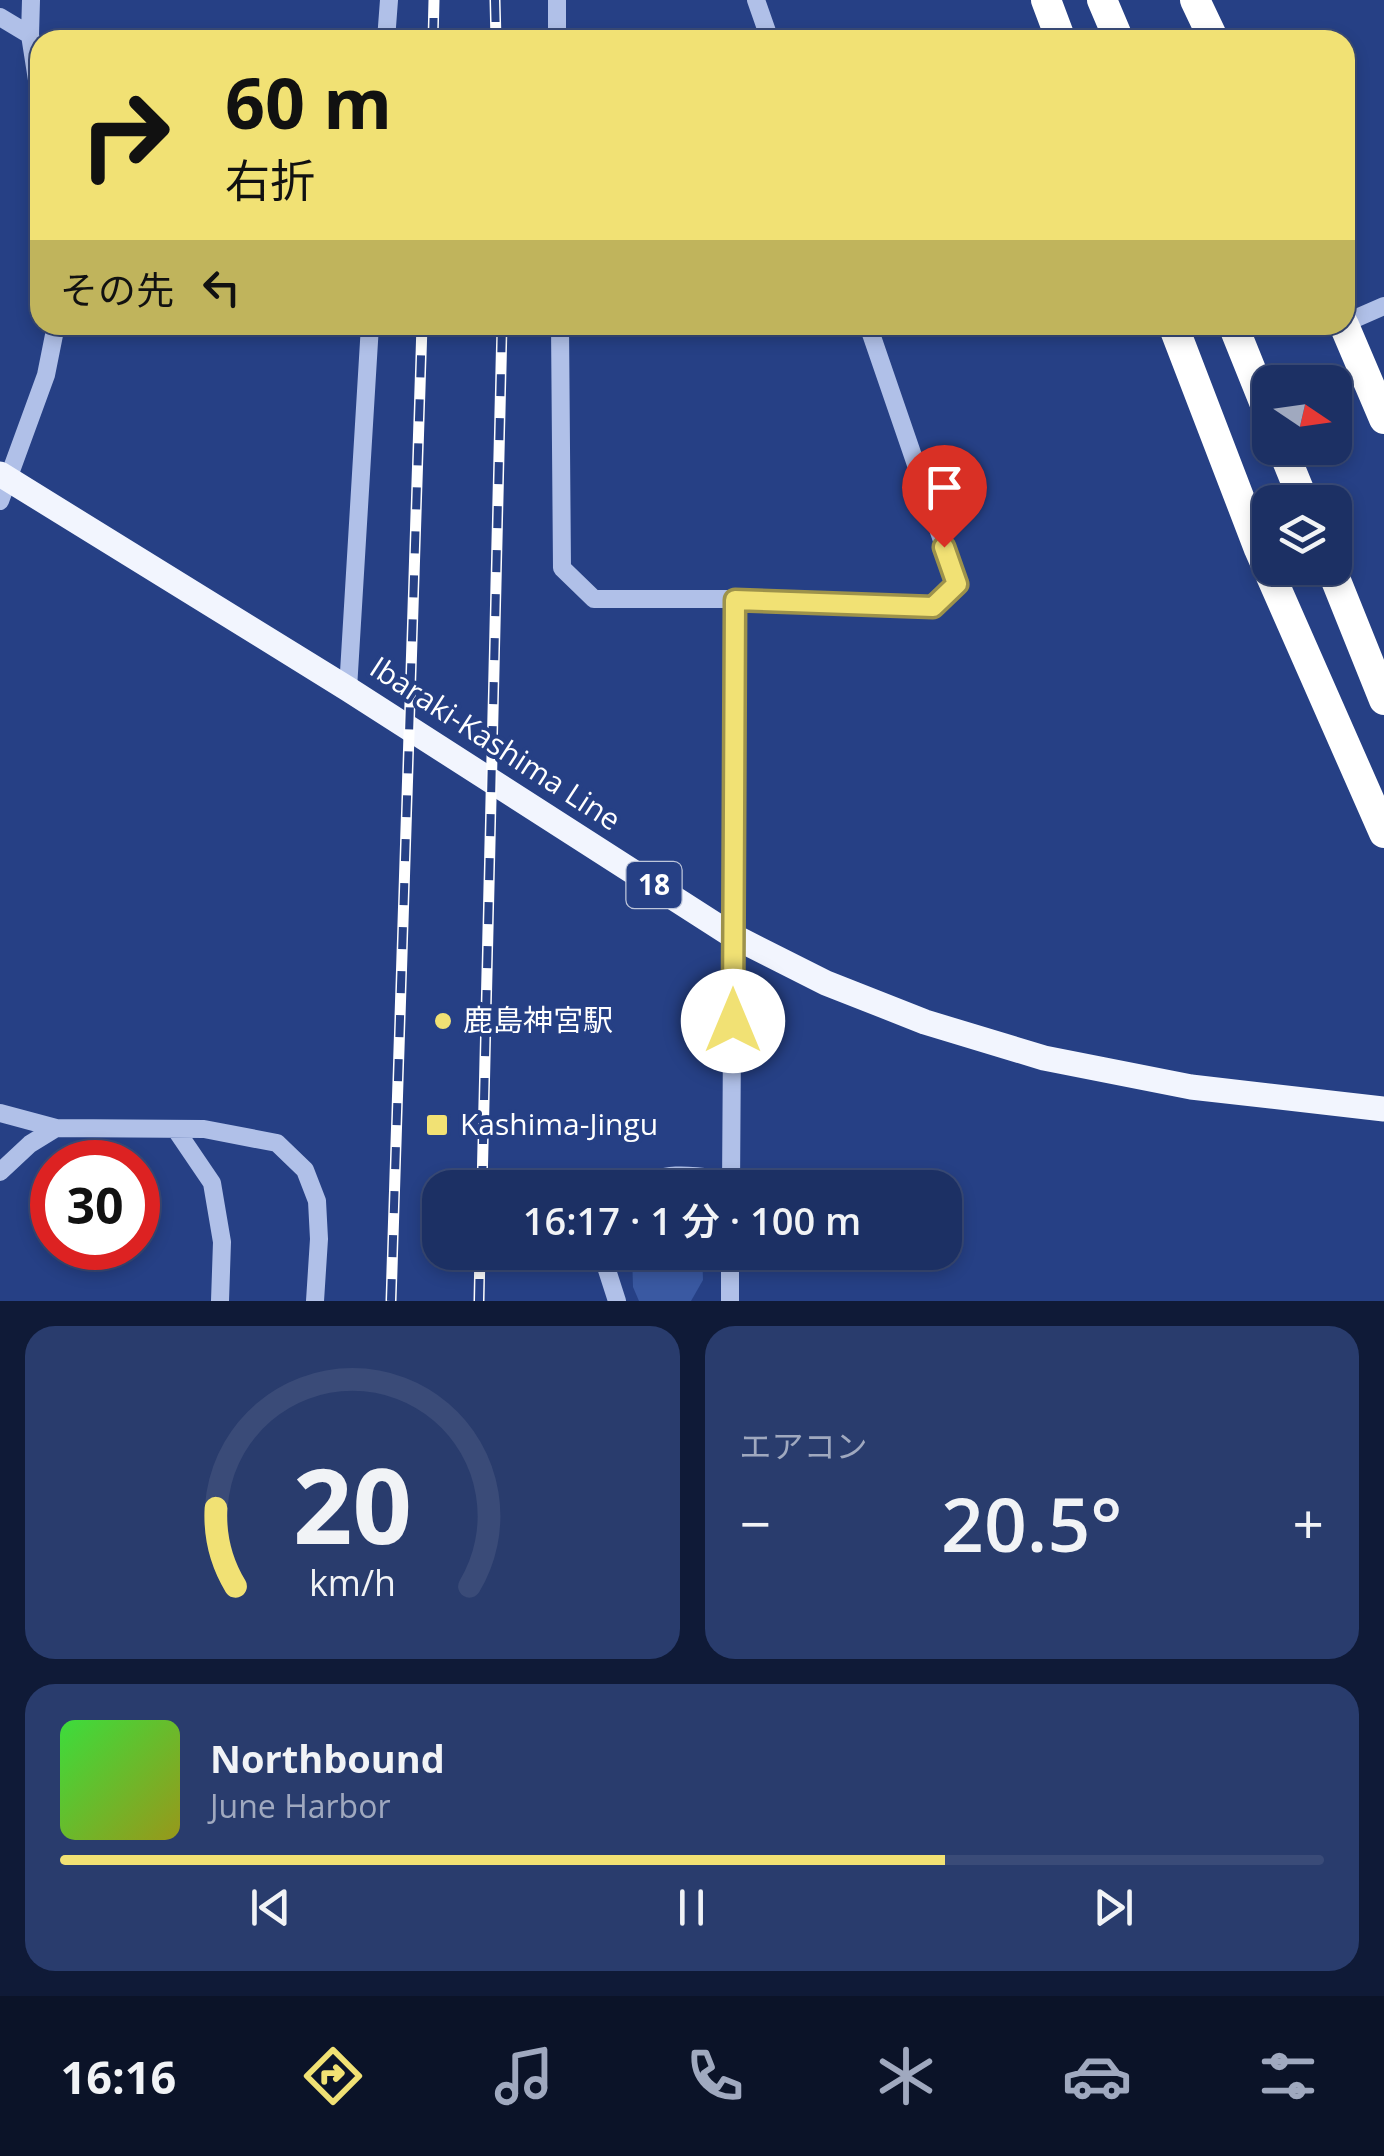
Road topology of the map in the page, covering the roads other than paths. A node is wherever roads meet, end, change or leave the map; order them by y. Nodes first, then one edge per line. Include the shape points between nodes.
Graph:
1 (31, 0) edge
2 (388, 0) edge
3 (557, 0) edge
4 (756, 0) edge
5 (1046, 0) edge
6 (1102, 0) edge
7 (1194, 0) edge
8 (0, 17) edge
9 (30, 30) edge
10 (386, 30) edge
11 (557, 30) edge
12 (766, 30) edge
13 (1058, 30) edge
14 (1114, 30) edge
15 (1209, 30) edge
16 (30, 35) edge
17 (1384, 306) edge
18 (1355, 319) edge
19 (54, 335) edge
20 (369, 335) edge
21 (560, 335) edge
22 (871, 335) edge
23 (1177, 335) edge
24 (1237, 335) edge
25 (1350, 335) edge
26 (1252, 372) edge
27 (1384, 419) edge
28 (3, 485) edge
29 (1337, 585) edge
30 (735, 600) junction
31 (348, 689) junction
32 (1384, 700) edge
33 (1384, 833) edge
34 (733, 936) junction
35 (1384, 1109) edge
36 (0, 1114) edge
37 (56, 1128) junction
38 (176, 1130) junction
39 (731, 1170) edge
40 (0, 1172) edge
41 (607, 1270) edge
42 (730, 1270) edge
43 (220, 1301) edge
44 (315, 1301) edge
45 (617, 1301) edge
46 (730, 1301) edge

1 - 9 street
2 - 10 street
3 - 11 street
4 - 12 street
5 - 13 highway
6 - 14 highway
7 - 15 highway
8 - 16 street
17 - 18 street
19 - 28 street via 46,375
20 - 31 street
21 - 30 street via 562,568 594,599
22 - 30 street via 957,584 933,607
23 - 33 highway via 1259,548
24 - 26 highway
25 - 27 highway
28 - 31 main road, Ibaraki-Kashima Line / 18
29 - 32 highway
30 - 34 street
31 - 34 main road, Ibaraki-Kashima Line / 18
34 - 35 main road, Ibaraki-Kashima Line / 18 via 826,984 1044,1058 1192,1087
34 - 39 street
36 - 37 street
37 - 38 street
37 - 40 street
38 - 43 street via 212,1182 222,1242
38 - 44 street via 277,1143 305,1170 318,1201
41 - 45 street
42 - 46 street

